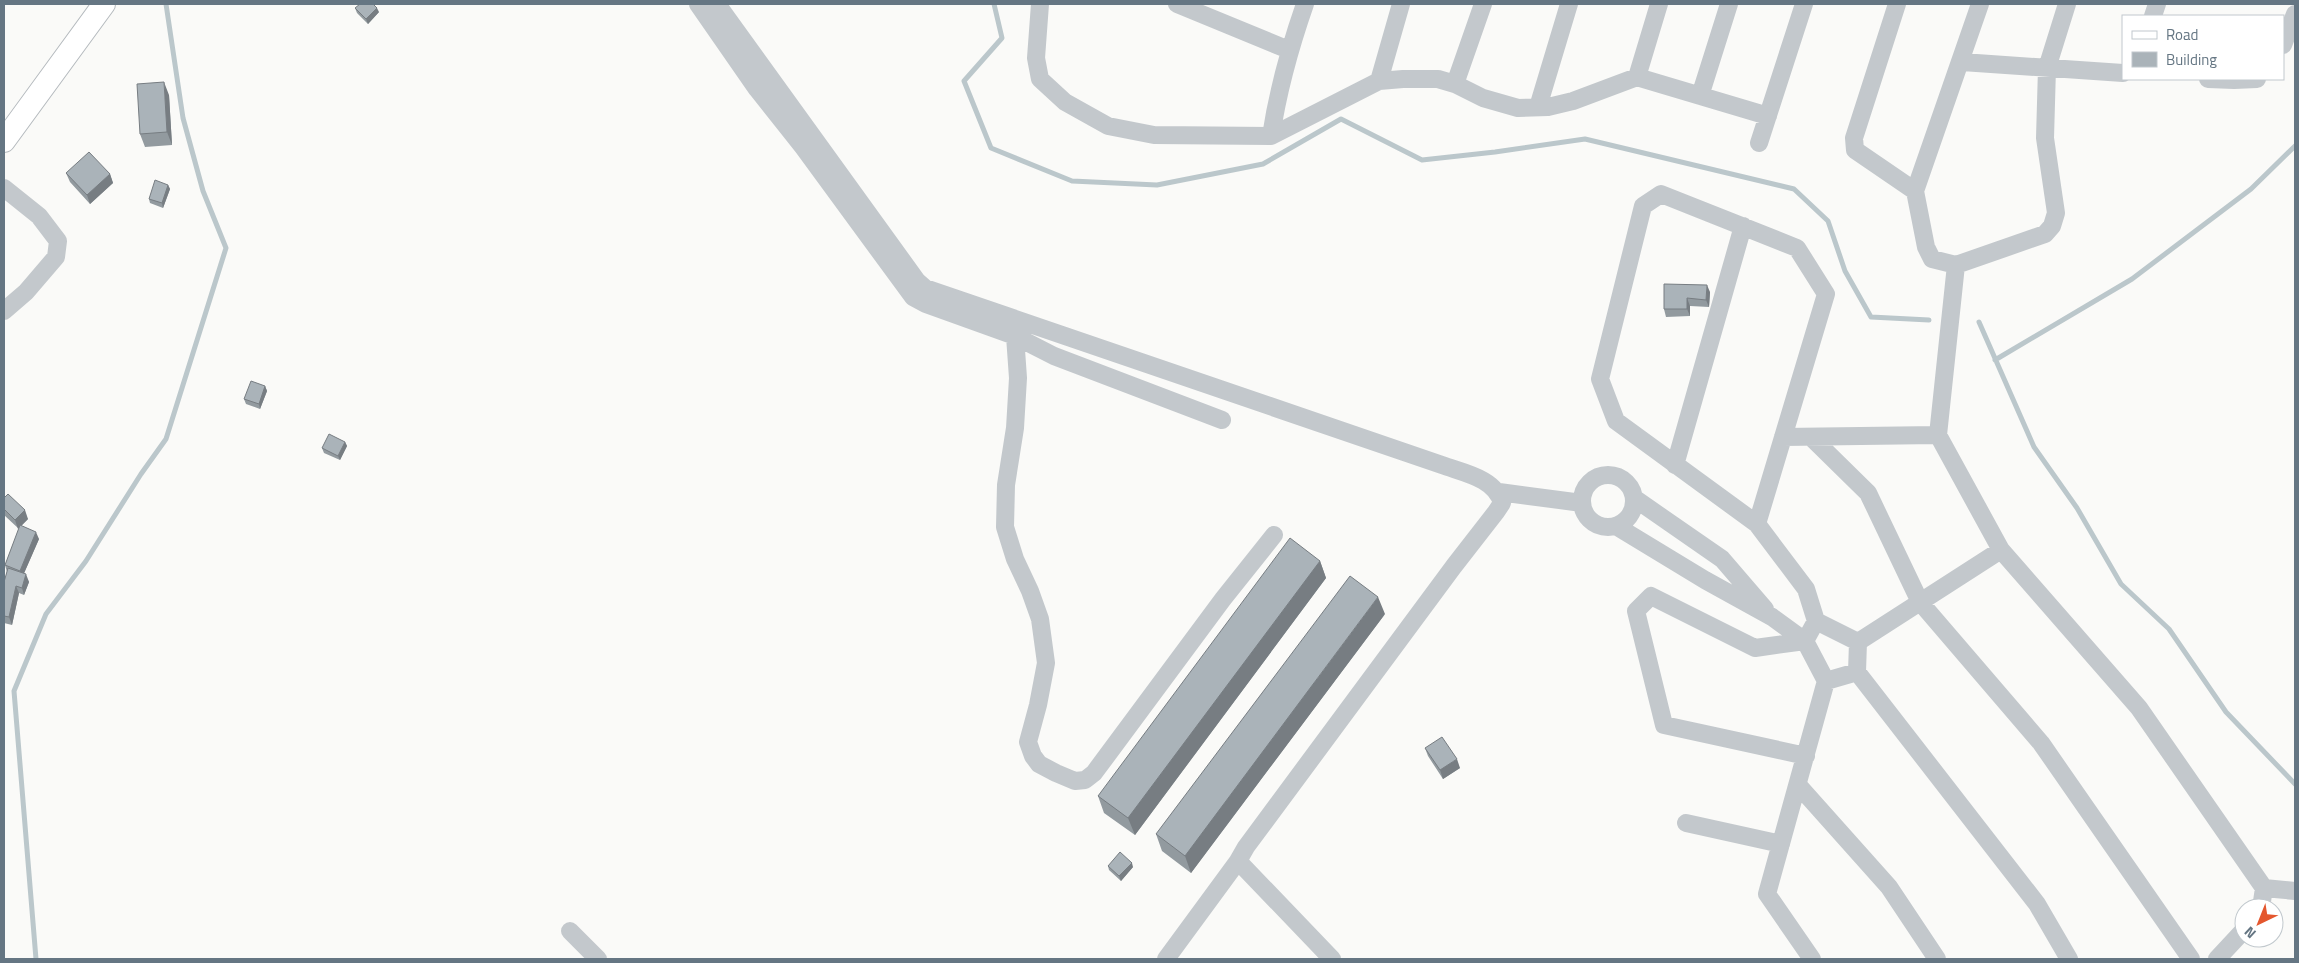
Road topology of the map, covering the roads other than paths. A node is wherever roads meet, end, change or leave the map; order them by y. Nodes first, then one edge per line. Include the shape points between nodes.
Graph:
1 (104, 4) edge
2 (698, 4) edge
3 (718, 4) edge
4 (1040, 4) edge
5 (1177, 4) edge
6 (1305, 4) edge
7 (1401, 4) edge
8 (1483, 4) edge
9 (1570, 4) edge
10 (1659, 4) edge
11 (1730, 4) edge
12 (1804, 4) edge
13 (1897, 4) edge
14 (1980, 4) edge
15 (2067, 4) edge
16 (2295, 14) edge
17 (2284, 42) edge
18 (1289, 50) junction
19 (1962, 62) junction
20 (2047, 68) junction
21 (2122, 73) edge
22 (1637, 77) junction
23 (1378, 81) junction
24 (1455, 84) junction
25 (1700, 96) junction
26 (1538, 107) junction
27 (1768, 116) junction
28 (1271, 136) junction
29 (4, 140) edge
30 (1759, 143) dead end
31 (4, 188) edge
32 (1915, 191) junction
33 (1743, 226) junction
34 (1956, 265) junction
35 (4, 311) edge
36 (1015, 336) junction
37 (1222, 420) dead end
38 (1938, 435) junction
39 (1783, 437) junction
40 (1812, 438) junction
41 (1675, 464) junction
42 (1499, 492) junction
43 (1634, 498) junction
44 (1582, 503) junction
45 (1756, 524) junction
46 (1616, 526) junction
47 (1274, 535) dead end
48 (2001, 550) junction
49 (1920, 602) junction
50 (1772, 617) junction
51 (1816, 621) junction
52 (1805, 642) junction
53 (1858, 642) junction
54 (1858, 672) junction
55 (1826, 681) junction
56 (1806, 756) junction
57 (1798, 785) junction
58 (1686, 823) dead end
59 (1781, 844) junction
60 (1238, 861) junction
61 (2264, 888) junction
62 (2295, 891) edge
63 (2262, 898) edge
64 (570, 931) dead end
65 (2234, 941) edge
66 (598, 959) edge
67 (1166, 959) edge
68 (1332, 959) edge
69 (1812, 959) edge
70 (1937, 959) edge
71 (2069, 959) edge
72 (2191, 959) edge
73 (2217, 959) edge

1 - 29 main road
2 - 36 street via 757,89 913,297
3 - 42 street via 925,288 1442,465 1489,482
4 - 28 street via 1036,58 1040,79 1065,102 1108,126 1154,135
5 - 18 street
6 - 18 street
7 - 23 street
8 - 24 street
9 - 26 street
10 - 22 street
11 - 25 street
12 - 27 street
13 - 32 street via 1854,138 1855,150
14 - 19 street
15 - 20 street
16 - 17 street
18 - 28 street
19 - 20 street
19 - 32 street
20 - 21 street
20 - 34 street via 2045,138 2056,213 2052,226 2045,234
22 - 25 street
22 - 26 street via 1573,101
23 - 24 street via 1438,79
23 - 28 street
24 - 26 street via 1483,98 1518,108
25 - 27 street
27 - 30 street
31 - 35 street via 39,216 58,241 56,258
32 - 34 street via 1926,247 1932,259
33 - 39 street via 1797,248 1826,294
33 - 41 street
33 - 41 street via 1661,194 1643,206 1600,379 1616,421
34 - 38 street
36 - 37 street via 1054,356
36 - 47 street via 1018,378 1016,428 1006,485 1005,527 1040,619 1046,663 1028,742 1032,756 1039,764 1075,781 1085,780 1094,773
38 - 40 street
38 - 48 street
39 - 40 street
39 - 45 street
40 - 49 street via 1868,493
41 - 45 street
42 - 44 street
42 - 60 street via 1502,503 1496,512
43 - 44 street via 1631,487 1623,478 1611,474 1590,482 1583,492
43 - 46 street via 1630,515
43 - 50 street via 1722,559
44 - 46 street via 1594,523
45 - 51 street via 1806,589
46 - 50 street
48 - 49 street
48 - 61 street via 2139,708
49 - 53 street
49 - 72 street via 2041,743
50 - 52 street
51 - 52 street
51 - 53 street
52 - 55 street
52 - 56 street via 1755,648 1651,596 1636,611 1664,725
53 - 54 street
54 - 55 street
54 - 71 street via 2037,904
55 - 56 street
56 - 57 street
57 - 59 street
57 - 70 street via 1889,887
58 - 59 street
59 - 69 street via 1767,894
60 - 67 street
60 - 68 street
61 - 62 street
61 - 63 street
64 - 66 street
65 - 73 street

